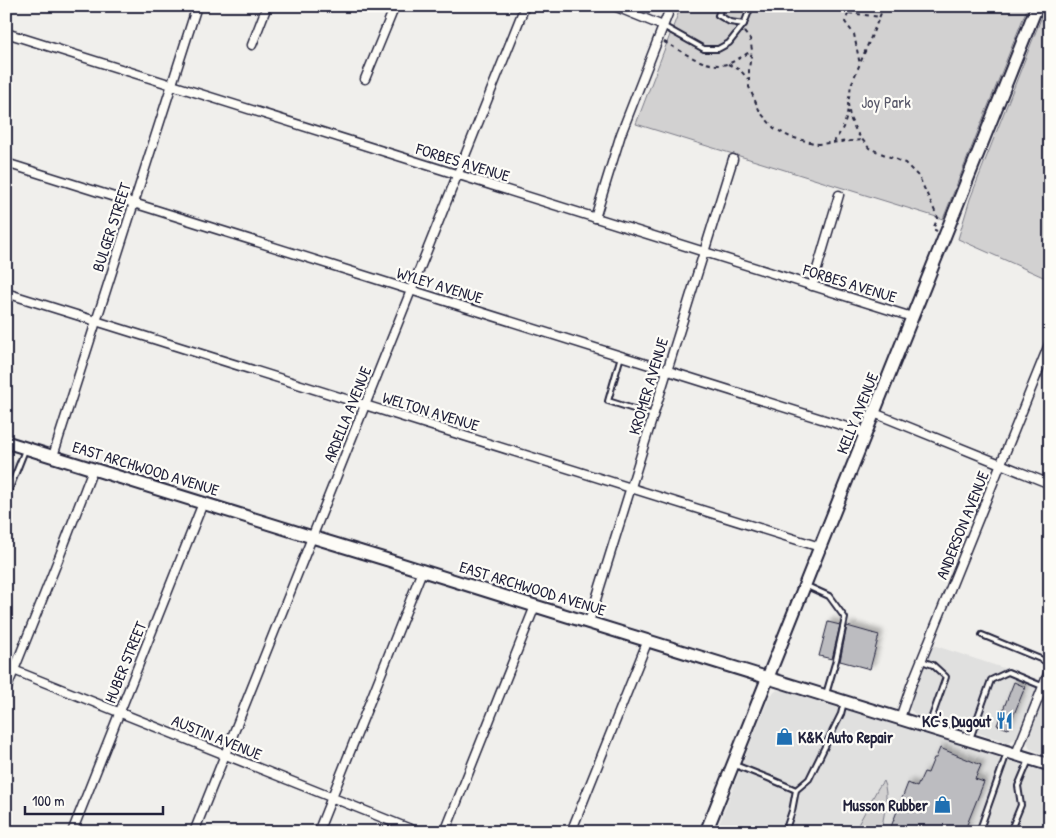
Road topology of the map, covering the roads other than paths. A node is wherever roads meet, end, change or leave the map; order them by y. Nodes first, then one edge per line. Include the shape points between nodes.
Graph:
1 (197, 6) edge
2 (267, 6) edge
3 (396, 6) edge
4 (525, 6) edge
5 (614, 6) edge
6 (671, 6) edge
7 (722, 6) edge
8 (751, 6) edge
9 (1038, 6) edge
10 (744, 24) junction
11 (663, 26) junction
12 (6, 33) edge
13 (252, 45) dead end
14 (365, 79) dead end
15 (172, 85) junction
16 (733, 159) dead end
17 (6, 163) edge
18 (457, 175) junction
19 (839, 195) dead end
20 (133, 203) junction
21 (595, 218) junction
22 (704, 252) junction
23 (812, 286) junction
24 (411, 290) junction
25 (6, 293) edge
26 (912, 317) junction
27 (95, 321) junction
28 (1050, 342) edge
29 (621, 356) junction
30 (667, 370) junction
31 (365, 405) junction
32 (874, 413) junction
33 (653, 415) junction
34 (866, 433) junction
35 (6, 442) edge
36 (26, 448) junction
37 (53, 456) junction
38 (1002, 464) junction
39 (93, 469) junction
40 (1050, 484) edge
41 (631, 488) junction
42 (6, 498) edge
43 (203, 503) junction
44 (312, 537) junction
45 (820, 547) junction
46 (422, 570) junction
47 (805, 585) junction
48 (534, 606) junction
49 (589, 622) junction
50 (982, 635) dead end
51 (648, 640) junction
52 (922, 661) junction
53 (1050, 663) edge
54 (10, 669) edge
55 (1050, 669) edge
56 (768, 677) junction
57 (1042, 686) junction
58 (6, 690) edge
59 (826, 695) junction
60 (845, 701) junction
61 (119, 713) junction
62 (900, 718) junction
63 (928, 727) junction
64 (970, 740) junction
65 (1012, 752) junction
66 (225, 755) junction
67 (1030, 758) junction
68 (734, 765) junction
69 (1050, 765) edge
70 (796, 790) junction
71 (331, 798) junction
72 (72, 832) edge
73 (194, 832) edge
74 (318, 832) edge
75 (418, 832) edge
76 (445, 832) edge
77 (571, 832) edge
78 (706, 832) edge
79 (785, 832) edge
80 (979, 832) edge
81 (1010, 832) edge

1 - 15 street, BULGER STREET
2 - 13 street
3 - 14 street
4 - 18 street, ARDELLA AVENUE
5 - 11 street
6 - 11 street
7 - 10 lane via 718,15 730,22
8 - 10 lane
9 - 26 main road, KELLY AVENUE
10 - 11 lane via 729,42 718,49 704,49
11 - 21 street via 621,134
12 - 15 street, FORBES AVENUE
15 - 18 street, FORBES AVENUE
15 - 20 street, BULGER STREET
16 - 22 street, KROMER AVENUE
17 - 20 street, WYLEY AVENUE
18 - 21 street, FORBES AVENUE
18 - 24 street, ARDELLA AVENUE
19 - 23 street
20 - 24 street, WYLEY AVENUE
20 - 27 street, BULGER STREET
21 - 22 street, FORBES AVENUE
22 - 23 street, FORBES AVENUE
22 - 30 street, KROMER AVENUE
23 - 26 street, FORBES AVENUE
24 - 29 street, WYLEY AVENUE
24 - 31 street, ARDELLA AVENUE
25 - 27 street, WELTON AVENUE
26 - 32 main road, KELLY AVENUE
27 - 31 street, WELTON AVENUE
27 - 37 street, BULGER STREET
28 - 38 street, ANDERSON AVENUE
29 - 30 street, WYLEY AVENUE
29 - 33 lane via 608,401
30 - 33 street, KROMER AVENUE
30 - 34 street, WYLEY AVENUE
31 - 41 street, WELTON AVENUE
31 - 44 street, ARDELLA AVENUE
32 - 34 main road, KELLY AVENUE
32 - 38 street
33 - 41 street, KROMER AVENUE
34 - 45 main road, KELLY AVENUE
35 - 36 main road, EAST ARCHWOOD AVENUE
36 - 37 main road, EAST ARCHWOOD AVENUE
36 - 42 lane
37 - 39 main road, EAST ARCHWOOD AVENUE
38 - 40 street
38 - 52 street, ANDERSON AVENUE
39 - 43 main road, EAST ARCHWOOD AVENUE
39 - 54 street
41 - 45 street, WELTON AVENUE
41 - 49 street, KROMER AVENUE
43 - 44 main road, EAST ARCHWOOD AVENUE
43 - 61 street, HUBER STREET
44 - 46 main road, EAST ARCHWOOD AVENUE
44 - 66 street, ARDELLA AVENUE
45 - 47 main road, KELLY AVENUE
46 - 48 main road, EAST ARCHWOOD AVENUE
46 - 71 street
47 - 56 main road, KELLY AVENUE
47 - 59 lane via 829,596 846,618
48 - 49 main road, EAST ARCHWOOD AVENUE
48 - 76 street
49 - 51 main road, EAST ARCHWOOD AVENUE
50 - 53 lane
51 - 56 main road, EAST ARCHWOOD AVENUE
51 - 77 street
52 - 62 street, ANDERSON AVENUE
52 - 63 lane via 933,665 946,677
54 - 58 street
54 - 61 street, AUSTIN AVENUE
55 - 57 street
56 - 59 main road, EAST ARCHWOOD AVENUE
56 - 68 main road, KELLY AVENUE
57 - 64 lane via 1008,672 991,680
57 - 65 street
59 - 60 main road, EAST ARCHWOOD AVENUE
60 - 62 main road, EAST ARCHWOOD AVENUE
60 - 70 lane via 809,779
61 - 66 street, AUSTIN AVENUE
61 - 72 street, HUBER STREET
62 - 63 main road, EAST ARCHWOOD AVENUE
63 - 64 main road, EAST ARCHWOOD AVENUE
64 - 65 main road, EAST ARCHWOOD AVENUE
65 - 67 main road, EAST ARCHWOOD AVENUE
65 - 80 lane
66 - 71 street, AUSTIN AVENUE
66 - 73 street, ARDELLA AVENUE
67 - 69 main road, EAST ARCHWOOD AVENUE
67 - 81 lane via 1018,786 1021,805
68 - 70 lane
68 - 78 main road, KELLY AVENUE
70 - 79 lane
71 - 74 street
71 - 75 street, AUSTIN AVENUE

